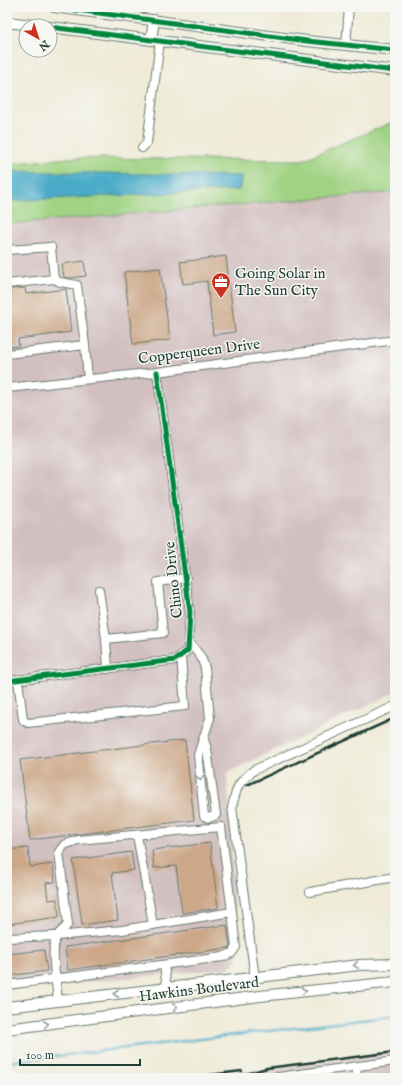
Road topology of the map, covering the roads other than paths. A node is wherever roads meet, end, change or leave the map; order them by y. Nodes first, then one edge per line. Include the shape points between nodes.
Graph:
1 (54, 7) edge
2 (349, 7) edge
3 (154, 20) junction
4 (7, 22) edge
5 (18, 23) edge
6 (58, 28) edge
7 (155, 40) junction
8 (346, 45) junction
9 (395, 50) edge
10 (395, 71) edge
11 (142, 148) dead end
12 (7, 250) edge
13 (54, 278) junction
14 (7, 284) edge
15 (395, 340) edge
16 (85, 345) junction
17 (7, 354) edge
18 (157, 372) junction
19 (88, 379) junction
20 (7, 388) edge
21 (186, 578) junction
22 (99, 590) dead end
23 (106, 639) junction
24 (189, 642) junction
25 (181, 656) junction
26 (108, 669) junction
27 (18, 680) junction
28 (7, 681) edge
29 (395, 706) edge
30 (204, 740) junction
31 (137, 835) junction
32 (395, 877) edge
33 (310, 892) dead end
34 (232, 912) junction
35 (153, 925) junction
36 (56, 936) junction
37 (7, 938) edge
38 (395, 964) edge
39 (164, 965) junction
40 (56, 978) junction
41 (255, 978) junction
42 (395, 982) edge
43 (7, 985) edge
44 (168, 988) junction
45 (260, 996) junction
46 (58, 1001) junction
47 (7, 1007) edge
48 (7, 1029) edge
49 (395, 1061) edge
50 (355, 1067) junction
51 (271, 1078) edge
52 (359, 1078) edge

1 - 3 main road
2 - 8 street
3 - 7 main road
3 - 8 main road
4 - 5 main road
6 - 7 main road
7 - 10 main road
7 - 11 street via 147,142
8 - 9 main road
12 - 13 street via 51,247
13 - 14 street
13 - 16 street via 60,282 77,285
15 - 18 street, Copperqueen Drive
16 - 17 street
16 - 19 street
18 - 19 street, Copperqueen Drive
18 - 21 street, Chino Drive
19 - 20 street, Copperqueen Drive
21 - 23 street via 158,582 163,633
21 - 24 street, Chino Drive via 190,612
22 - 23 street
23 - 26 street
24 - 25 street, Chino Drive via 188,650
24 - 30 street via 201,657 205,668 210,718
25 - 26 street via 176,660
25 - 27 street via 185,706 28,723 23,719
26 - 27 street
27 - 28 street
29 - 41 street via 254,770 237,787 232,806
30 -> 30 street via 198,755 204,816 209,818 216,815
31 - 34 street via 221,827
31 - 35 street
31 - 36 street via 78,840 64,845 59,852 68,924
32 - 33 street
34 - 35 street
34 - 39 street via 236,947 232,953 223,957
35 - 36 street
36 - 37 street
36 - 40 street
38 -> 41 main road, Hawkins Boulevard via 359,965
39 - 40 street
39 - 44 street
40 - 43 street
40 - 46 street
41 - 44 main road, Hawkins Boulevard
41 - 45 main road
45 -> 42 main road, Hawkins Boulevard
44 -> 46 main road, Hawkins Boulevard
48 -> 45 main road, Hawkins Boulevard
46 - 47 main road, Hawkins Boulevard
49 - 50 street
50 - 51 street
50 - 52 street

